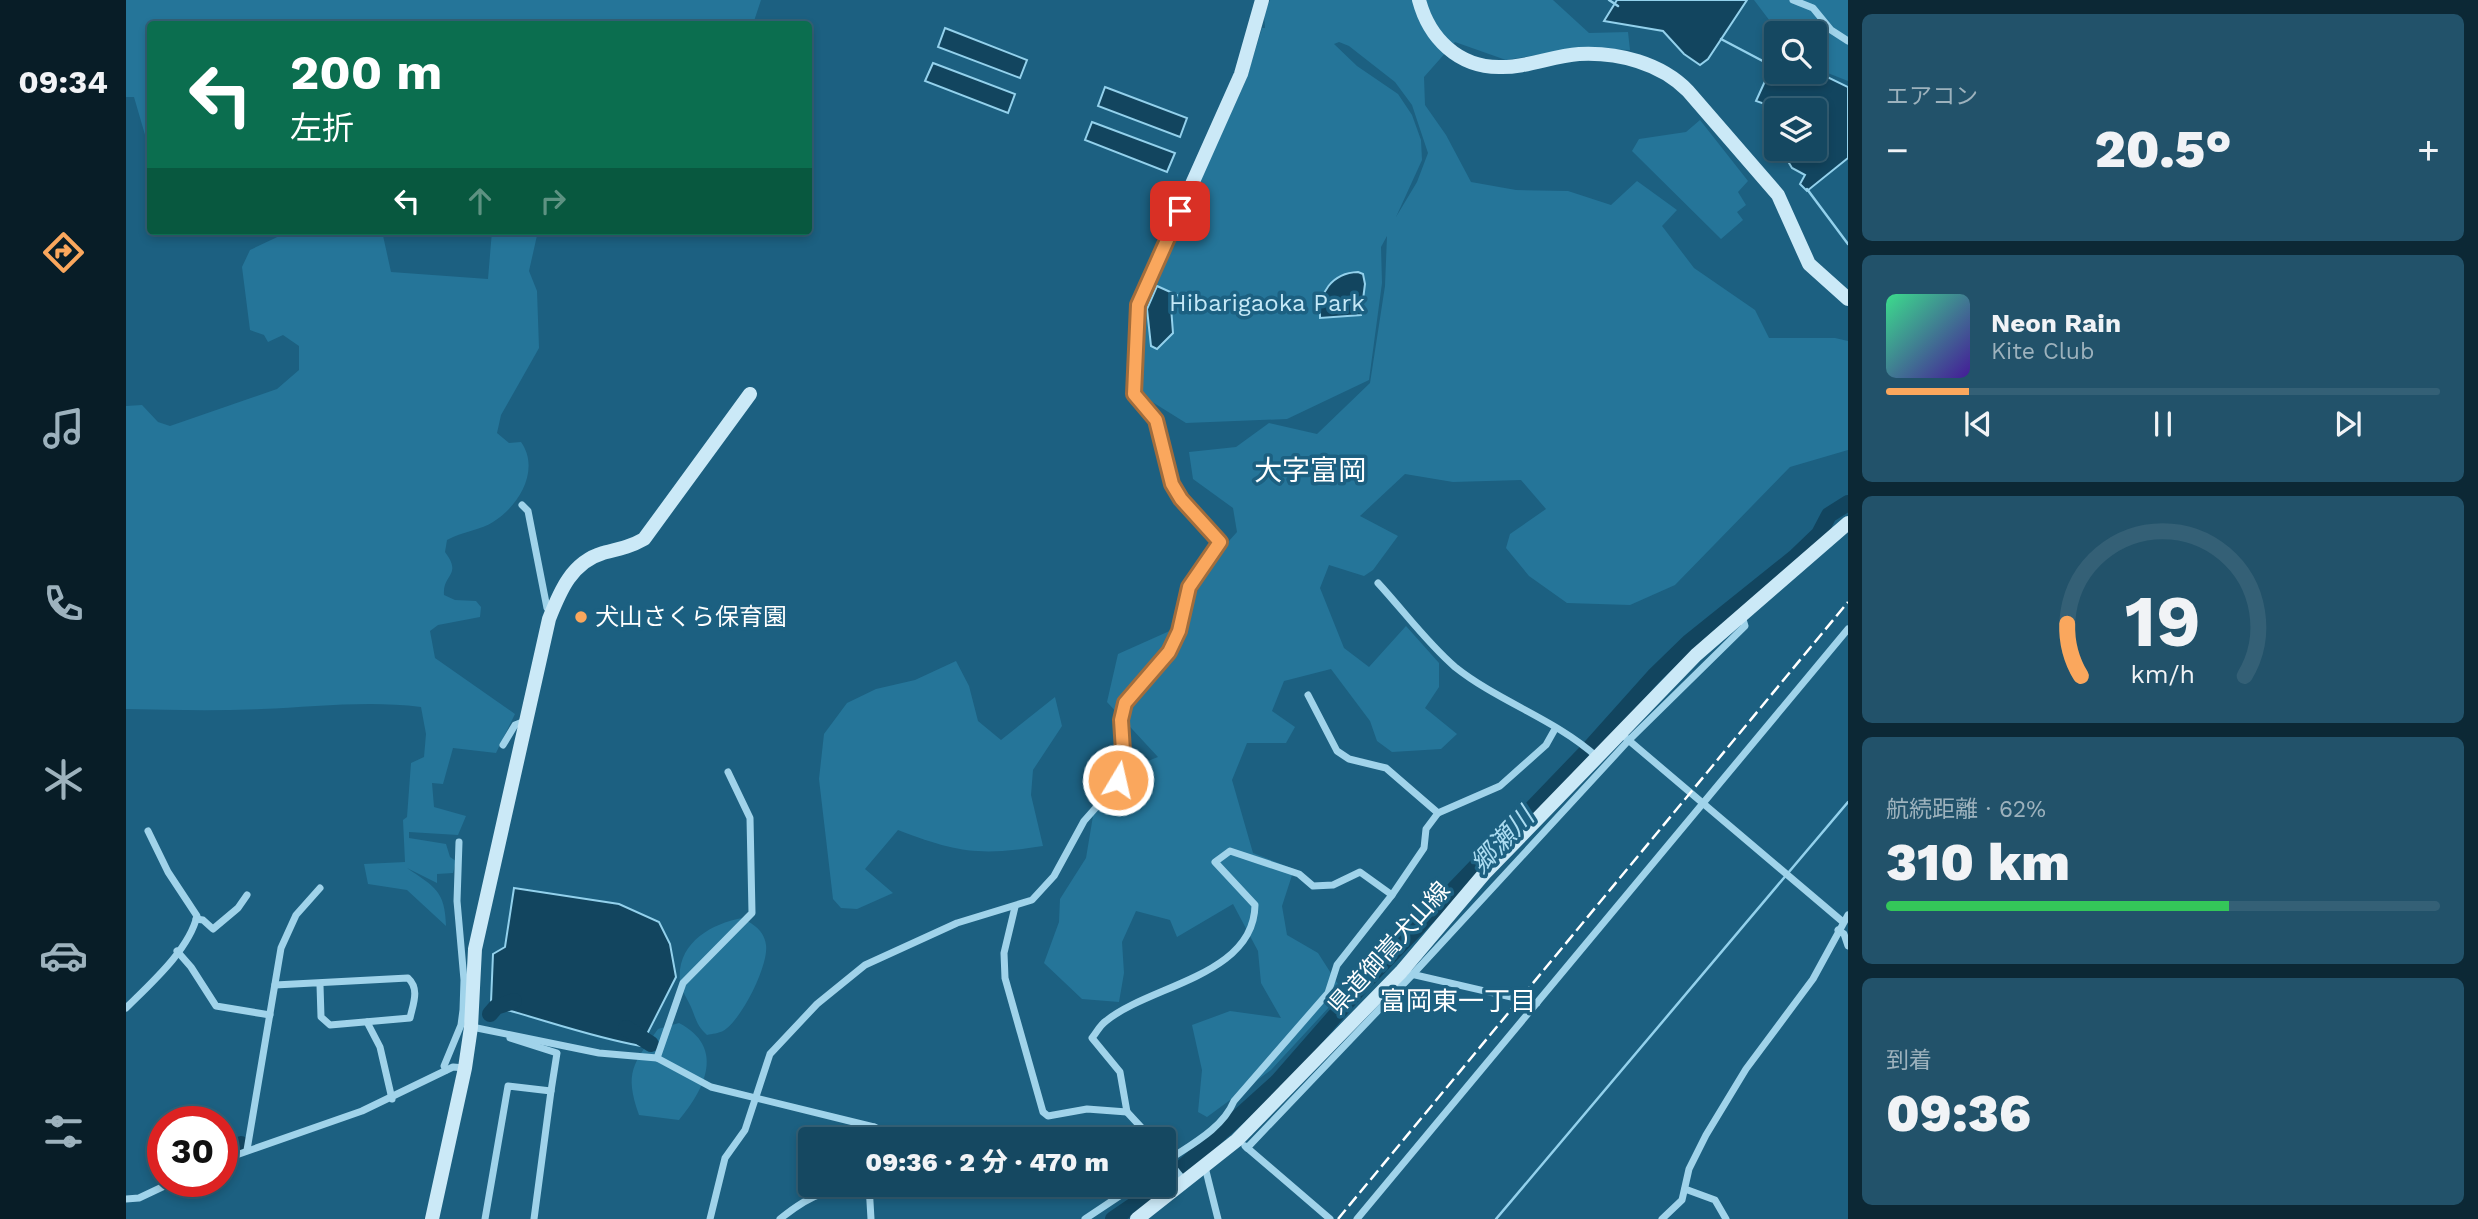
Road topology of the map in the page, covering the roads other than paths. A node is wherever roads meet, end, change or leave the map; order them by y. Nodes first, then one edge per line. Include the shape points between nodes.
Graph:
1 (1262, 0) edge
2 (1419, 0) edge
3 (1793, 0) edge
4 (1848, 41) edge
5 (1848, 299) edge
6 (1134, 383) joint
7 (750, 394) dead end
8 (522, 505) dead end
9 (1848, 523) edge
10 (1378, 583) dead end
11 (552, 610) junction
12 (1848, 629) edge
13 (1308, 695) dead end
14 (525, 721) junction
15 (1555, 729) junction
16 (1625, 736) junction
17 (503, 745) dead end
18 (1594, 755) junction
19 (728, 772) dead end
20 (1703, 803) junction
21 (1438, 813) junction
22 (148, 831) dead end
23 (459, 842) dead end
24 (320, 888) dead end
25 (247, 895) dead end
26 (1392, 895) junction
27 (1015, 907) junction
28 (1848, 915) edge
29 (196, 919) junction
30 (1840, 926) junction
31 (1848, 946) edge
32 (177, 951) junction
33 (1407, 973) junction
34 (275, 985) junction
35 (320, 985) junction
36 (1537, 1003) junction
37 (126, 1008) edge
38 (270, 1016) junction
39 (367, 1021) junction
40 (471, 1027) junction
41 (495, 1030) junction
42 (657, 1058) junction
43 (465, 1068) junction
44 (446, 1070) junction
45 (551, 1091) junction
46 (755, 1096) junction
47 (393, 1099) junction
48 (1127, 1112) junction
49 (874, 1127) edge
50 (1141, 1127) edge
51 (1242, 1144) junction
52 (247, 1150) junction
53 (238, 1154) edge
54 (1176, 1154) edge
55 (1204, 1167) junction
56 (1176, 1172) edge
57 (1184, 1181) junction
58 (1685, 1189) junction
59 (147, 1194) edge
60 (812, 1197) edge
61 (870, 1197) edge
62 (1118, 1197) edge
63 (126, 1199) edge
64 (432, 1219) edge
65 (485, 1219) edge
66 (534, 1219) edge
67 (710, 1219) edge
68 (780, 1219) edge
69 (871, 1219) edge
70 (1085, 1219) edge
71 (1137, 1219) edge
72 (1218, 1219) edge
73 (1330, 1219) edge
74 (1357, 1219) edge
75 (1662, 1219) edge
76 (1726, 1219) edge

1 - 6 street via 1241,74 1138,305
2 - 5 street via 1430,29 1441,42 1479,65 1514,66 1583,54 1651,64 1673,77 1778,195 1809,264
3 - 4 street via 1814,8 1831,30
6 - 27 street via 1134,394 1160,430 1172,484 1220,542 1189,587 1169,652 1125,703 1122,759 1115,786 1084,821 1040,893
7 - 11 street via 644,539 578,565
8 - 11 street via 528,511 547,608
9 - 16 street, 県道御嵩犬山線 via 1696,655
10 - 15 street via 1454,666
11 - 14 street
12 - 20 street
13 - 21 street via 1336,751 1386,768
14 - 17 street via 515,725
14 - 40 street via 475,949
15 - 18 street
15 - 21 street via 1546,745 1507,781
16 - 18 street, 県道御嵩犬山線
16 - 20 street
16 - 33 street
18 - 33 street, 県道御嵩犬山線 via 1484,874
19 - 42 street via 750,818 752,913 683,983
20 - 30 street via 1784,870
20 - 36 street
21 - 26 street via 1426,829 1424,848
22 - 29 street
23 - 44 street via 463,1010
24 - 34 street via 296,915 284,938
25 - 29 street via 213,929
26 - 48 street via 1360,872 1322,888 1299,874 1230,851 1215,862 1255,905 1248,938 1179,985 1107,1019 1092,1038 1120,1072
26 - 54 street via 1337,965 1328,993 1234,1101 1230,1112 1196,1143
27 - 46 street via 957,923 864,965 817,1004 770,1054
27 - 48 street via 1004,953 1005,978 1043,1112 1048,1116 1087,1109
28 - 30 street
29 - 32 street
30 - 31 street
30 - 58 street via 1813,979 1746,1069 1706,1135 1689,1169
32 - 37 street
32 - 38 street via 216,1006
33 - 36 street
33 - 51 street, 県道御嵩犬山線
34 - 35 street
34 - 38 street
35 - 39 street via 321,1017 330,1025
35 - 39 street via 408,978 414,983 410,1018
36 - 74 street
38 - 52 street
39 - 47 street via 380,1047
40 - 41 street
40 - 43 street
41 - 42 street via 599,1053
41 - 45 street via 557,1053
42 - 46 street via 711,1087
43 - 44 street
43 - 64 street
44 - 47 street
45 - 65 street via 508,1086
45 - 66 street
46 - 49 street
46 - 67 street via 745,1130 725,1158
47 - 52 street
48 - 50 street
51 - 55 street, 県道御嵩犬山線
51 - 73 street
52 - 53 street
55 - 57 street, 県道御嵩犬山線
55 - 72 street
56 - 57 street
57 - 71 street, 県道御嵩犬山線
58 - 75 street via 1682,1200
58 - 76 street via 1715,1200
59 - 63 street
60 - 68 street
61 - 69 street
62 - 70 street

